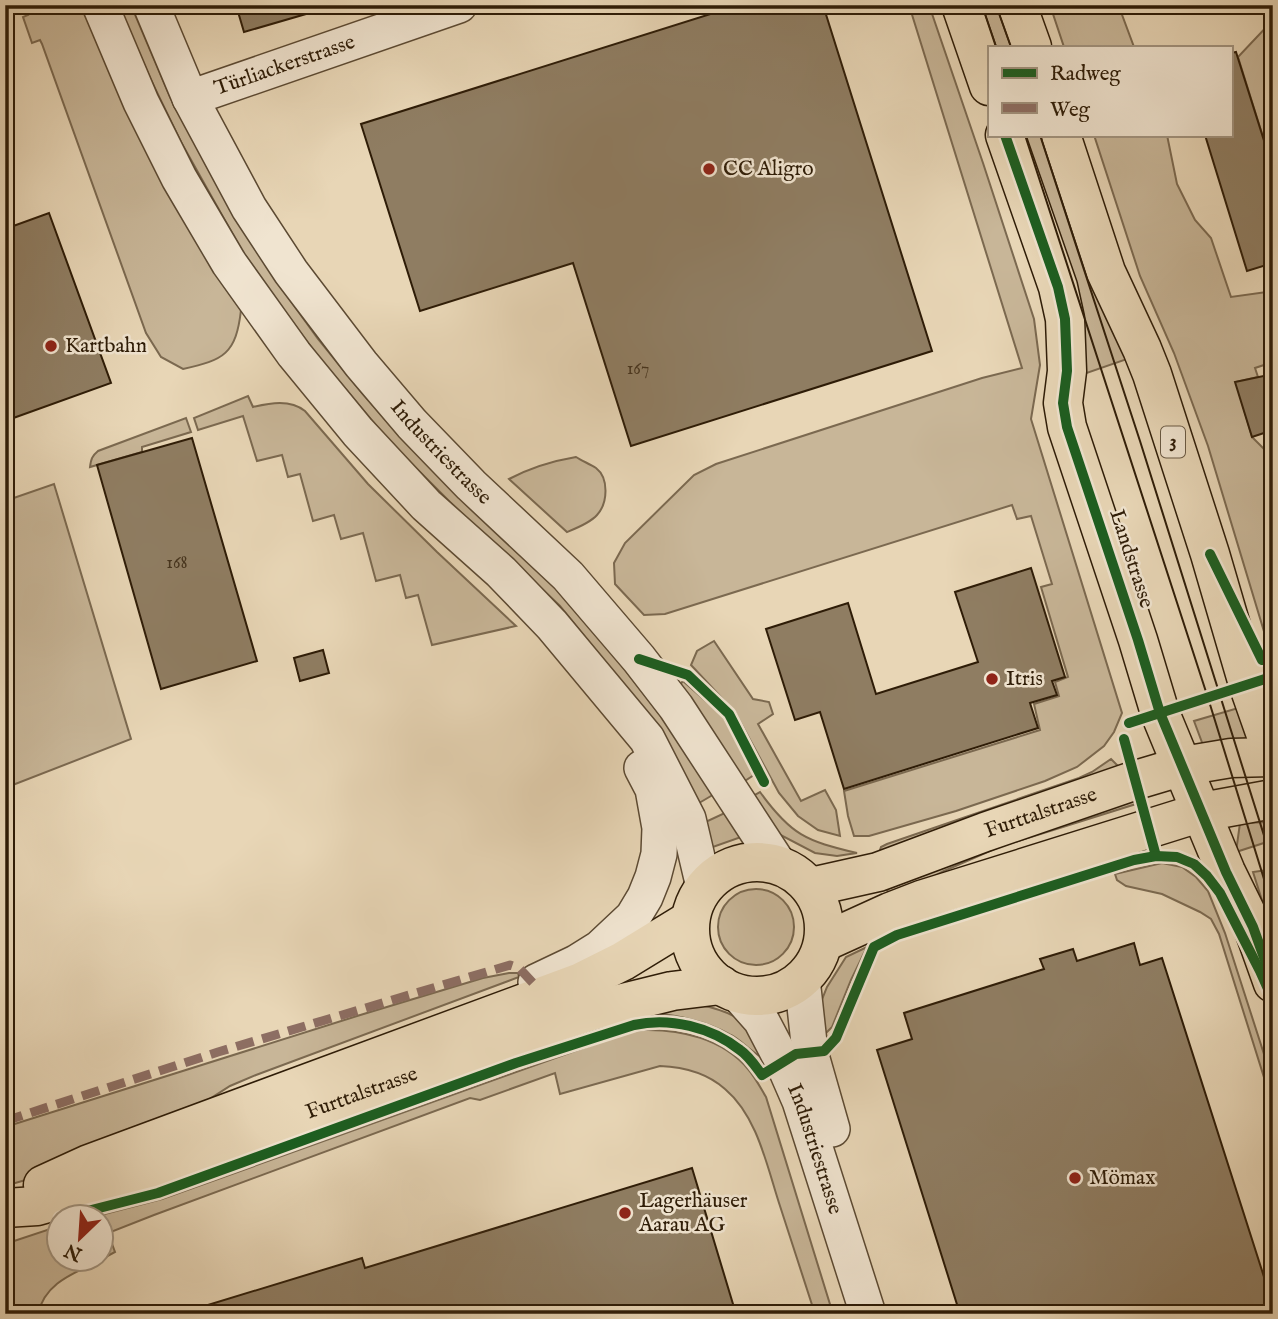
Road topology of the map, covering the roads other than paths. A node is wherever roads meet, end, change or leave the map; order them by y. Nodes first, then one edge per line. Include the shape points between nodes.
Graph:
1 (100, 5) edge
2 (151, 5) edge
3 (459, 5) edge
4 (961, 5) edge
5 (1017, 5) edge
6 (1031, 46) edge
7 (988, 83) edge
8 (190, 98) junction
9 (1005, 136) edge
10 (1061, 136) edge
11 (601, 683) junction
12 (1273, 756) edge
13 (1183, 766) junction
14 (1273, 799) edge
15 (1202, 812) junction
16 (779, 865) junction
17 (811, 887) junction
18 (697, 903) junction
19 (824, 942) junction
20 (802, 979) junction
21 (1273, 983) edge
22 (729, 990) junction
23 (378, 1056) junction
24 (5, 1208) edge
25 (868, 1314) edge
26 (886, 1314) edge

1 - 11 street via 179,178 229,263 294,354 426,505 501,572
2 - 8 street, Industriestrasse
3 - 8 street, Türliackerstrasse
4 - 7 main road
5 - 6 main road
8 - 16 street, Industriestrasse via 249,208 299,283 412,424 568,576 639,659 676,707
9 - 13 main road, Landstrasse via 1065,318 1063,403 1067,428 1160,713
10 - 12 main road, 3 via 1106,272 1152,374
11 - 18 street via 647,739 688,819
11 - 23 street via 653,789 660,828 653,877 639,907 619,932 576,963 444,1015
12 - 13 main road, Furttalstrasse
13 - 15 main road, Landstrasse
13 - 17 main road, Furttalstrasse via 878,872
14 - 15 main road
15 - 19 main road via 921,900
15 - 21 main road, Landstrasse
16 - 17 main road
16 - 18 main road via 759,861 738,864 719,873
17 - 19 main road via 825,923
18 - 22 main road via 690,938 695,956 705,972
18 - 23 main road, Furttalstrasse via 624,961 582,982
19 - 20 main road via 818,959
20 - 22 main road via 776,993 758,996
20 - 26 street, Industriestrasse via 810,1052
22 - 24 main road, Furttalstrasse via 671,991 596,1010 104,1188 37,1206
22 - 25 street, Industriestrasse via 761,1020 800,1101
23 - 24 main road, Furttalstrasse via 89,1164

